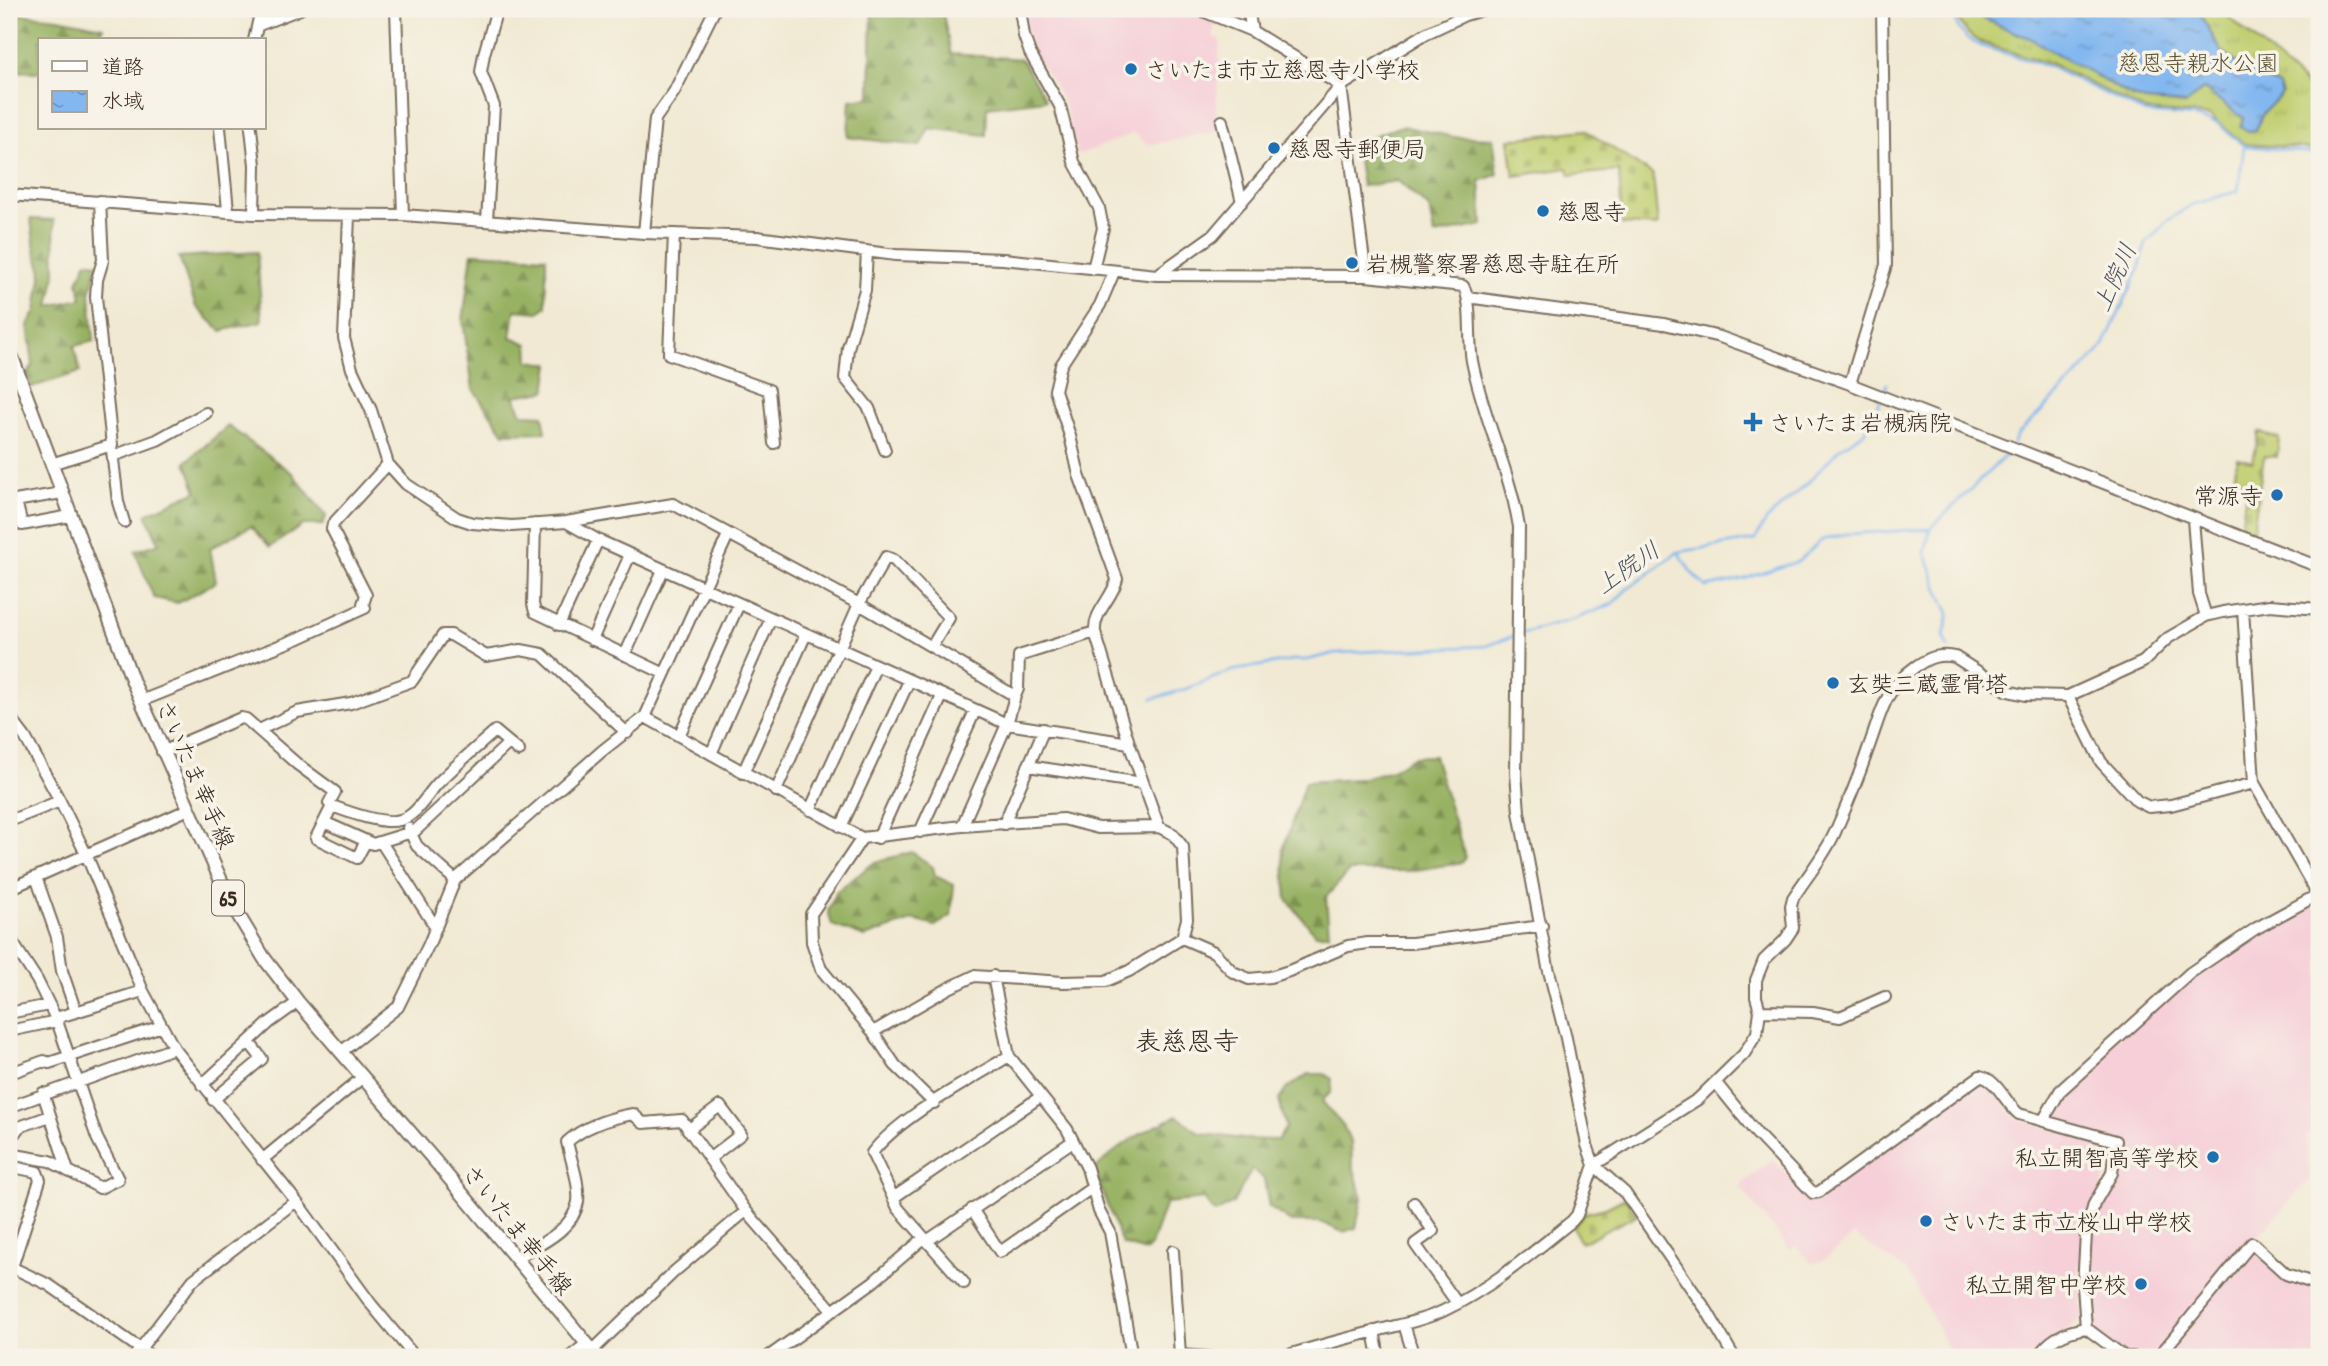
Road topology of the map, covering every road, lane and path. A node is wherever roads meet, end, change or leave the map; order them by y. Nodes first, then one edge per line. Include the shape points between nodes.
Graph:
1 (261, 9) edge
2 (300, 9) edge
3 (396, 9) edge
4 (497, 9) edge
5 (715, 9) edge
6 (1020, 9) edge
7 (1198, 9) edge
8 (1248, 9) edge
9 (1485, 9) edge
10 (1882, 9) edge
11 (258, 25) junction
12 (1252, 31) junction
13 (255, 38) edge
14 (1342, 86) junction
15 (1222, 121) dead end
16 (220, 130) edge
17 (251, 130) edge
18 (9, 195) edge
19 (100, 201) junction
20 (1242, 202) junction
21 (228, 211) junction
22 (254, 214) junction
23 (403, 215) junction
24 (349, 216) junction
25 (487, 221) junction
26 (644, 233) junction
27 (674, 234) junction
28 (867, 251) junction
29 (1093, 269) junction
30 (1114, 272) junction
31 (1157, 275) junction
32 (1366, 276) junction
33 (1467, 297) junction
34 (9, 349) edge
35 (1850, 384) junction
36 (206, 413) dead end
37 (774, 443) dead end
38 (112, 450) junction
39 (885, 450) dead end
40 (51, 464) junction
41 (388, 464) junction
42 (62, 493) junction
43 (13, 501) edge
44 (70, 516) junction
45 (2193, 519) junction
46 (124, 522) dead end
47 (566, 522) junction
48 (534, 524) junction
49 (728, 535) junction
50 (597, 540) junction
51 (630, 555) junction
52 (2319, 567) edge
53 (663, 570) junction
54 (704, 588) junction
55 (739, 604) junction
56 (859, 604) junction
57 (2243, 609) junction
58 (2319, 609) edge
59 (2206, 617) junction
60 (771, 618) junction
61 (559, 625) junction
62 (1095, 632) junction
63 (806, 634) junction
64 (592, 640) junction
65 (932, 646) junction
66 (840, 650) junction
67 (625, 655) junction
68 (876, 666) junction
69 (663, 673) junction
70 (909, 681) junction
71 (942, 696) junction
72 (1015, 696) junction
73 (2068, 696) junction
74 (141, 701) junction
75 (975, 711) junction
76 (9, 716) edge
77 (645, 717) junction
78 (1007, 724) junction
79 (1044, 729) junction
80 (258, 730) junction
81 (626, 733) junction
82 (679, 736) junction
83 (509, 743) junction
84 (1129, 743) junction
85 (519, 751) dead end
86 (162, 752) junction
87 (712, 754) junction
88 (1028, 766) junction
89 (743, 773) junction
90 (1142, 783) junction
91 (2253, 783) junction
92 (776, 791) junction
93 (60, 801) junction
94 (332, 806) junction
95 (188, 809) junction
96 (810, 810) junction
97 (403, 820) junction
98 (9, 821) edge
99 (324, 821) junction
100 (1004, 824) junction
101 (962, 826) junction
102 (841, 827) junction
103 (1159, 827) junction
104 (411, 832) junction
105 (920, 832) junction
106 (862, 838) junction
107 (878, 838) junction
108 (366, 841) junction
109 (382, 842) junction
110 (86, 854) junction
111 (36, 877) junction
112 (455, 880) junction
113 (9, 890) edge
114 (2319, 895) edge
115 (1542, 926) junction
116 (436, 928) junction
117 (9, 937) edge
118 (1182, 938) junction
119 (993, 976) junction
120 (143, 991) junction
121 (1885, 997) dead end
122 (298, 1002) junction
123 (49, 1005) junction
124 (1760, 1011) junction
125 (76, 1012) junction
126 (9, 1013) edge
127 (56, 1020) junction
128 (162, 1026) junction
129 (9, 1031) edge
130 (873, 1032) junction
131 (249, 1042) junction
132 (174, 1048) junction
133 (341, 1052) junction
134 (1009, 1056) junction
135 (69, 1057) junction
136 (13, 1072) dead end
137 (363, 1077) junction
138 (78, 1082) junction
139 (1716, 1083) junction
140 (202, 1085) junction
141 (43, 1093) junction
142 (1040, 1097) junction
143 (213, 1100) junction
144 (934, 1103) junction
145 (9, 1105) edge
146 (50, 1116) junction
147 (2043, 1121) junction
148 (688, 1130) junction
149 (9, 1141) edge
150 (1073, 1141) junction
151 (9, 1154) edge
152 (709, 1159) junction
153 (262, 1160) junction
154 (1594, 1165) junction
155 (9, 1166) edge
156 (68, 1171) junction
157 (1093, 1188) junction
158 (893, 1198) junction
159 (296, 1201) junction
160 (1414, 1203) dead end
161 (972, 1209) junction
162 (746, 1211) junction
163 (925, 1239) junction
164 (1173, 1251) dead end
165 (515, 1259) junction
166 (10, 1266) edge
167 (964, 1283) dead end
168 (2319, 1286) edge
169 (1457, 1303) junction
170 (833, 1311) junction
171 (1404, 1324) junction
172 (2085, 1328) junction
173 (1374, 1331) junction
174 (592, 1351) edge
175 (137, 1352) edge
176 (152, 1357) edge
177 (415, 1357) edge
178 (570, 1357) edge
179 (768, 1357) edge
180 (1132, 1357) edge
181 (1209, 1357) edge
182 (1282, 1357) edge
183 (1379, 1357) edge
184 (1414, 1357) edge
185 (1734, 1357) edge
186 (2038, 1357) edge
187 (2133, 1357) edge
188 (2156, 1357) edge

1 - 11 street
2 - 11 street
3 - 23 street
4 - 25 street via 481,72 494,106
5 - 26 street via 674,92 655,119
6 - 29 street via 1030,53 1060,106 1074,162 1099,208 1103,228
7 - 12 street
8 - 12 street
9 - 14 street via 1425,34
10 - 35 street via 1886,265
11 - 13 street
12 - 14 street
14 - 20 street
14 - 32 street
15 - 20 street
16 - 21 street
17 - 22 street
18 - 19 street
19 - 21 street
19 - 38 street via 103,260 96,297
20 - 31 street via 1213,235
21 - 22 street
22 - 24 street
23 - 24 street
23 - 25 street
24 - 41 street via 344,338
25 - 26 street
26 - 27 street
27 - 28 street via 757,237
27 - 37 street via 669,354 769,390
28 - 29 street
28 - 39 street via 865,290 848,348 845,378 869,408
29 - 30 street
30 - 31 street
30 - 62 street via 1100,305 1061,365 1055,390 1079,475 1117,579 1097,616
31 - 32 street
32 - 33 street via 1463,286
33 - 35 street via 1664,324 1720,337
33 - 115 street via 1475,377 1514,494 1519,527 1516,772 1519,812
34 - 40 main road, さいたま幸手線 / 65
35 - 45 street
36 - 38 street via 157,440
38 - 40 street
38 - 46 street
40 - 42 main road, さいたま幸手線 / 65
41 - 48 street via 406,484 457,518 472,523
41 - 74 street via 332,529 366,595 365,608
42 - 43 street
42 - 44 main road, さいたま幸手線 / 65
43 - 44 street via 22,525
44 - 74 main road, さいたま幸手線 / 65
45 - 52 street
45 - 59 street via 2199,594
47 - 48 street
47 - 49 street via 673,504
47 - 50 street
48 - 61 street via 533,604 535,612
49 - 54 street
49 - 56 street
50 - 51 street
50 - 61 street
51 - 53 street
51 - 64 street
53 - 54 street
53 - 67 street
54 - 55 street
54 - 69 street
55 - 60 street
55 - 82 street
56 - 65 street
56 - 65 street via 889,557 949,618
56 - 66 street
57 - 58 street via 2270,605
57 - 59 street
57 - 91 street
59 - 73 street via 2168,638 2143,662
60 - 63 street
60 - 87 street
61 - 64 street
62 - 72 street via 1019,656
62 - 84 street
63 - 66 street
63 - 89 street
64 - 67 street
65 - 72 street
66 - 68 street
66 - 92 street
67 - 69 street
68 - 70 street
68 - 96 street
69 - 77 street
70 - 71 street
70 - 102 street
71 - 75 street
71 - 107 street
72 - 78 street
73 - 91 street via 2101,762 2137,802 2149,807 2171,805
73 - 124 street via 2008,691 1946,654 1924,660 1900,678 1879,713 1835,834 1793,898 1793,928 1764,960 1756,980
74 - 86 main road, さいたま幸手線 / 65
75 - 78 street
75 - 105 street
76 - 93 street
77 - 81 street
77 - 82 street
78 - 79 street
78 - 101 street
79 - 84 street
79 - 88 street
80 - 81 street via 297,712 351,703 412,681 443,635 451,635 486,656 521,650 542,654
80 - 86 street via 241,718
80 - 94 street via 335,792 329,803
81 - 112 street
82 - 87 street
83 - 85 street
83 - 97 street via 495,731
83 - 104 street
84 - 90 street
86 - 95 main road, さいたま幸手線 / 65
87 - 89 street
88 - 90 street
88 - 100 street
89 - 92 street
90 - 103 street
91 - 114 street
92 - 96 street
93 - 98 street
93 - 110 street
94 - 97 street via 377,819
94 - 99 street
95 - 110 street
95 - 122 main road, さいたま幸手線 / 65 via 242,923
96 - 102 street
97 - 104 street
99 - 108 street
99 - 108 street via 316,838 357,858
100 - 101 street
100 - 103 street via 1063,818 1098,828
101 - 105 street
102 - 106 street
103 - 118 street via 1173,834 1183,847 1187,919
104 - 109 street
104 - 112 street via 417,846
105 - 107 street
106 - 107 street
106 - 130 street via 811,914 812,942 821,969
108 - 109 street
109 - 116 street
110 - 111 street
110 - 120 street
111 - 113 street
111 - 125 street
112 - 116 street
114 - 147 street via 2255,929 2190,972 2060,1091
115 - 118 street via 1412,943 1348,946 1280,974 1249,979 1233,972 1214,952
115 - 154 street
116 - 133 street via 398,1007
117 - 123 street
118 - 119 street via 1106,981
119 - 130 street via 974,976
119 - 134 street
120 - 125 street
120 - 128 street
121 - 124 street via 1840,1017
122 - 131 street
122 - 133 main road, さいたま幸手線 / 65
123 - 126 street
123 - 127 street
124 - 139 street via 1757,1033
125 - 127 street
127 - 129 street
127 - 135 street
128 - 132 street
128 - 135 street
130 - 144 street via 895,1065
131 - 140 street
131 - 143 street via 262,1059
132 - 138 street
132 - 140 street
133 - 137 main road, さいたま幸手線 / 65
134 - 142 street
134 - 144 street
135 - 136 street
135 - 138 street
137 - 153 street
137 - 165 main road, さいたま幸手線 / 65
138 - 141 street
138 - 156 street via 97,1138 118,1179 100,1188
139 - 147 street via 1812,1193 1980,1076 1989,1078 2019,1114
139 - 154 street
140 - 143 street
141 - 145 street
141 - 146 street
142 - 150 street
142 - 158 street
143 - 153 street
144 - 158 street via 872,1153
146 - 149 street via 19,1127
146 - 156 street
147 - 172 street via 2116,1141 2112,1174 2094,1204 2086,1234
148 - 152 street
148 - 152 street via 720,1106 740,1134
148 - 165 street via 682,1121 643,1123 633,1114 611,1118 574,1135 567,1142 578,1202 571,1221
150 - 157 street
150 - 161 street
151 - 156 street via 50,1161
152 - 162 street
153 - 159 street
154 - 169 street via 1572,1221 1513,1268
154 - 185 street via 1625,1192
155 - 166 street via 37,1172 40,1181
157 - 161 street via 1000,1252
157 - 180 street via 1110,1232
158 - 163 street
159 - 175 street via 193,1280
159 - 177 street
160 - 169 street via 1433,1231 1415,1244
161 - 163 street
162 - 170 street
162 - 174 street
163 - 167 street
163 - 170 street
164 - 181 street via 1180,1355
165 - 174 main road, さいたま幸手線 / 65
166 - 175 street via 50,1285
168 - 188 street via 2286,1274 2252,1243
169 - 171 street
170 - 179 street
171 - 173 street
171 - 184 street
172 - 186 street via 2045,1346
172 - 187 street via 2125,1357
173 - 182 street
173 - 183 street
174 - 178 street
175 - 176 street

